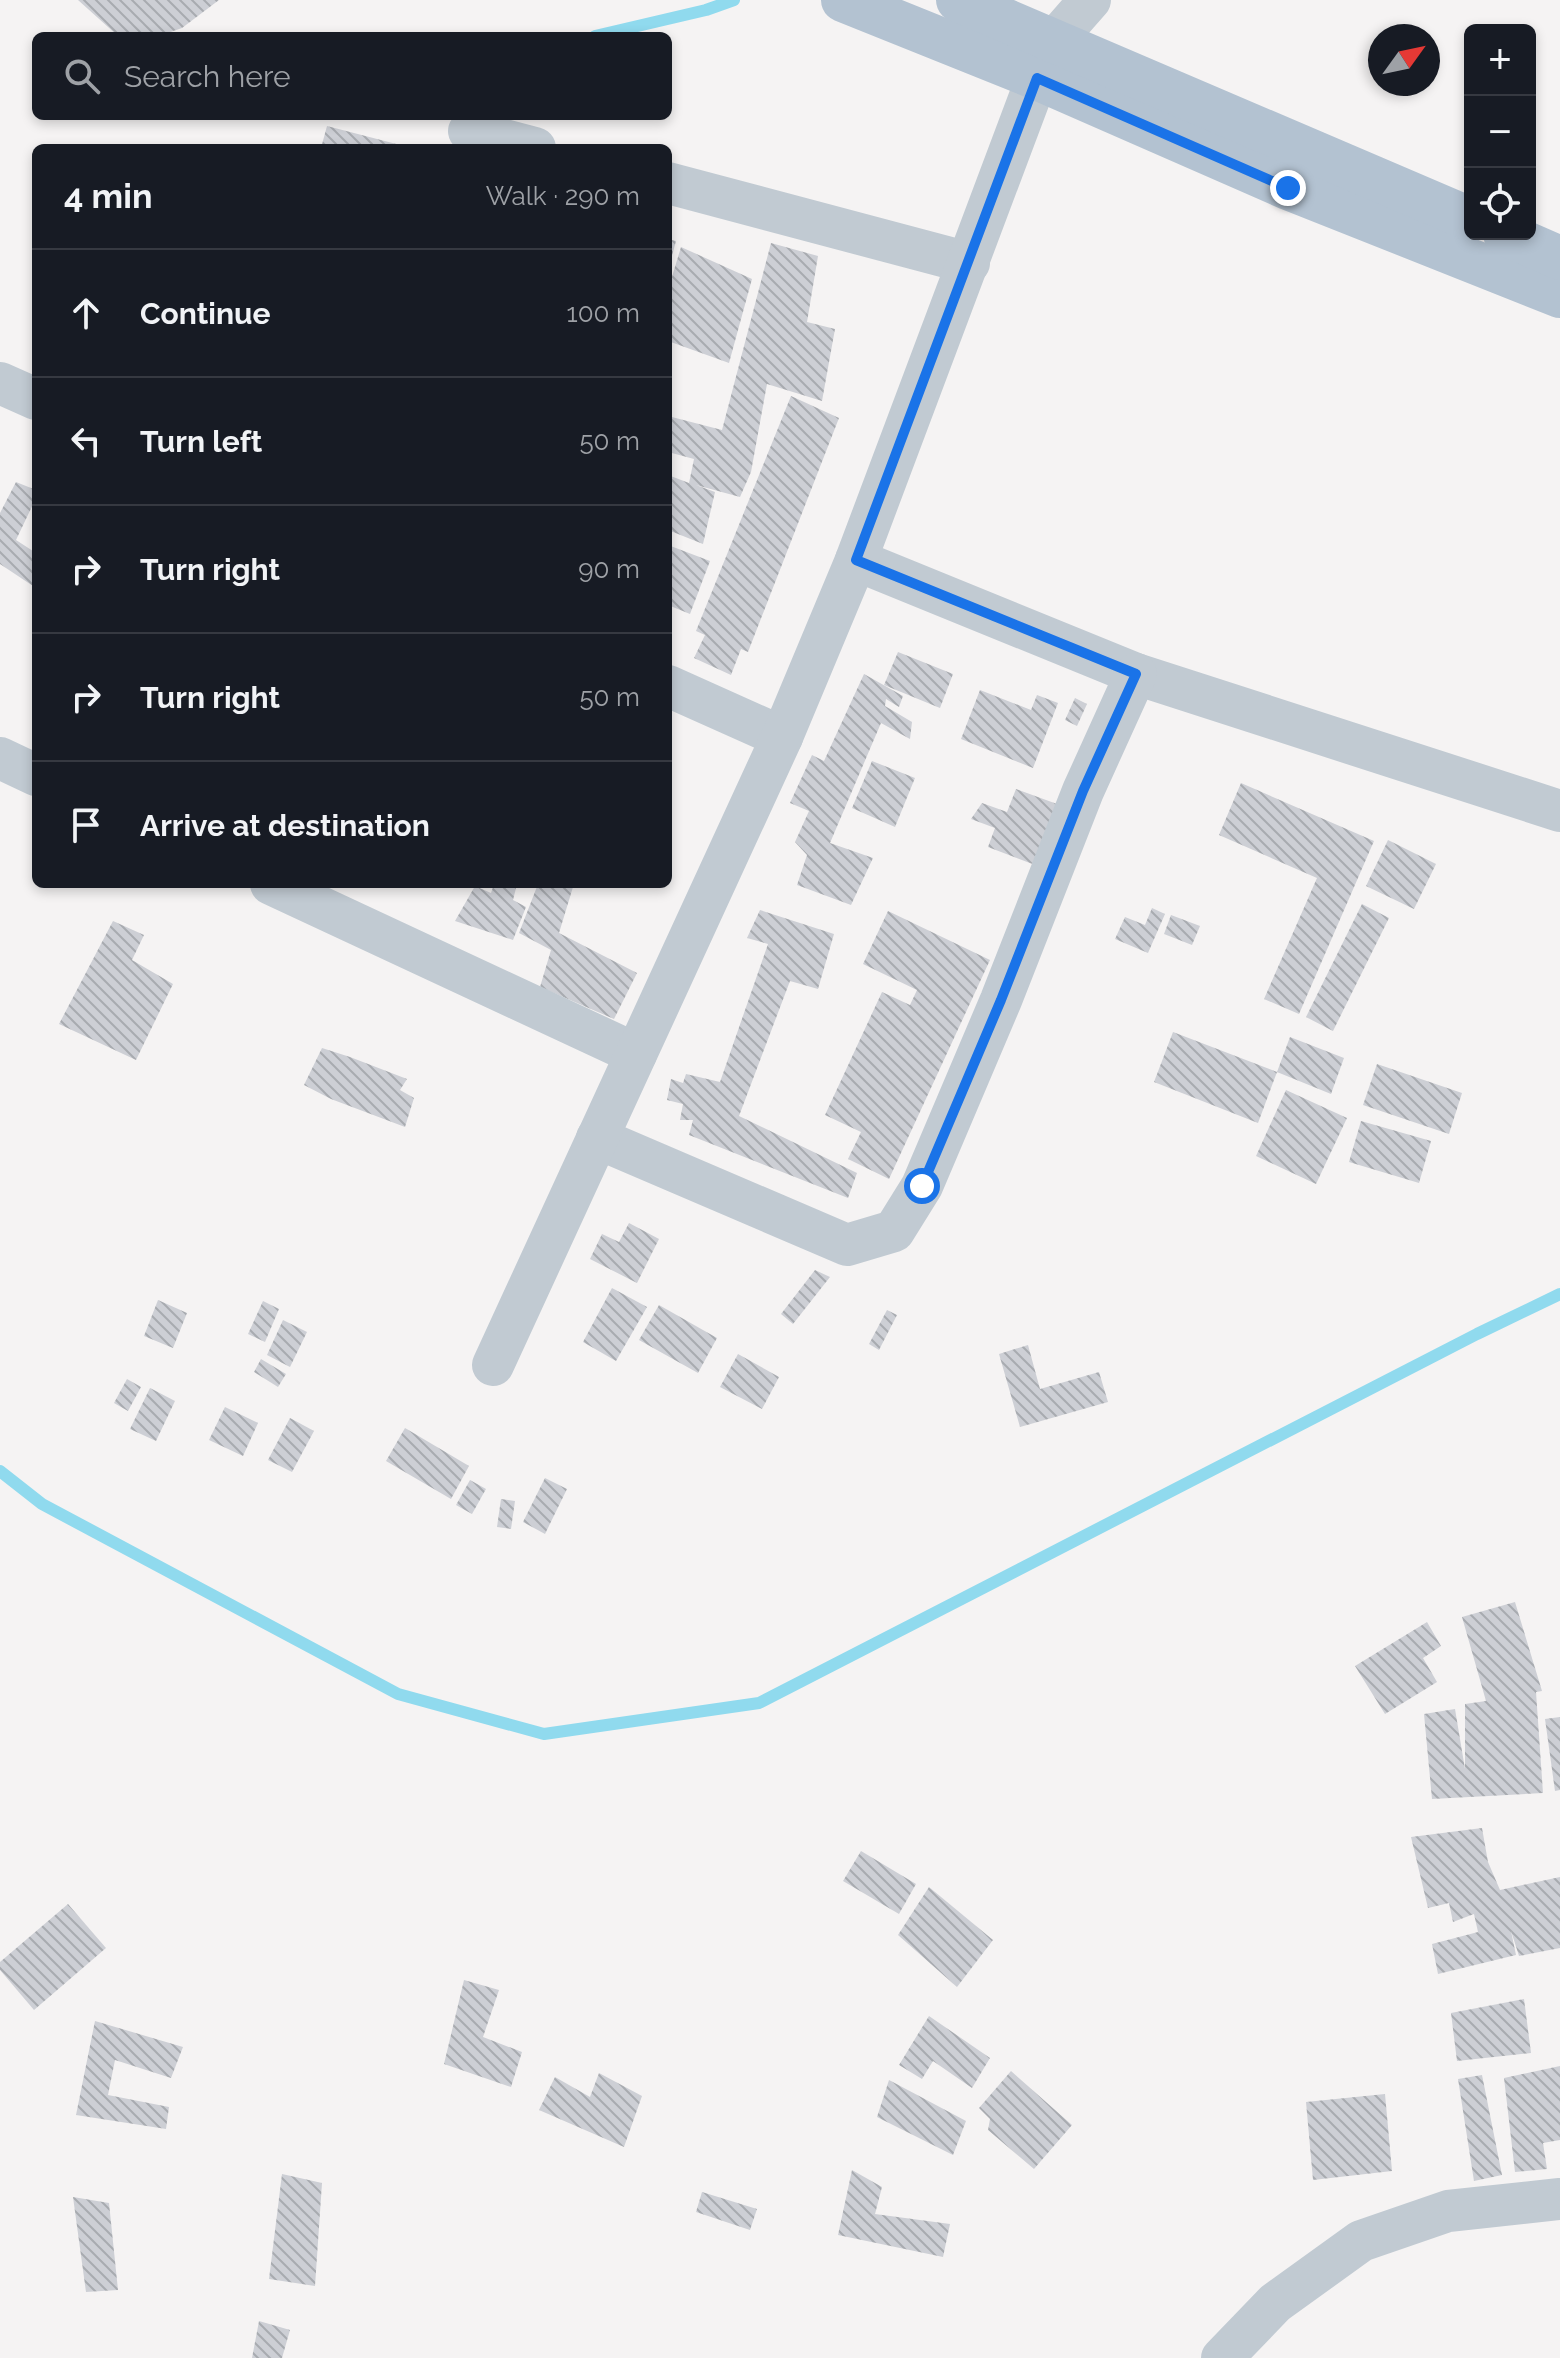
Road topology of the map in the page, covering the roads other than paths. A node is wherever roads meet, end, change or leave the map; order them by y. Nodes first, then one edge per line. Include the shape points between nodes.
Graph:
1 (843, 0) edge
2 (958, 0) edge
3 (1090, 0) edge
4 (1046, 60) junction
5 (469, 131) dead end
6 (519, 144) edge
7 (672, 184) edge
8 (1464, 217) edge
9 (1519, 240) edge
10 (1560, 258) edge
11 (969, 263) junction
12 (1560, 296) edge
13 (0, 383) edge
14 (32, 397) edge
15 (856, 560) junction
16 (1136, 674) junction
17 (672, 688) edge
18 (782, 737) junction
19 (0, 758) edge
20 (32, 773) edge
21 (1560, 811) edge
22 (280, 888) edge
23 (636, 1054) junction
24 (597, 1138) junction
25 (493, 1365) dead end
26 (1560, 2199) edge
27 (1222, 2358) edge

1 - 4 main road
2 - 4 main road
3 - 4 street
4 - 8 main road
4 - 11 street
4 - 12 main road via 1288,188
5 - 6 street
7 - 11 street
9 - 10 main road
11 - 15 street
13 - 14 street
15 - 16 street
15 - 18 street
16 - 21 street
16 - 24 street via 922,1186 894,1231 847,1245
17 - 18 street
18 - 23 street
19 - 20 street
22 - 23 street
23 - 24 street
24 - 25 street
26 - 27 street via 1448,2211 1361,2241 1275,2303

